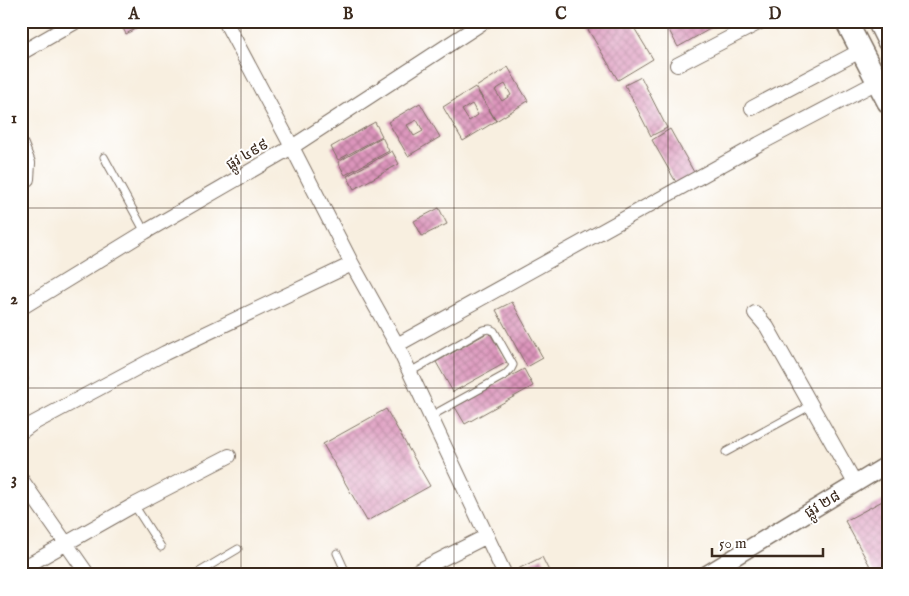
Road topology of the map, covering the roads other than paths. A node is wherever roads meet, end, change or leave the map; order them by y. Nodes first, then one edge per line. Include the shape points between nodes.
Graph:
1 (77, 21) edge
2 (225, 21) edge
3 (485, 21) edge
4 (762, 21) edge
5 (846, 21) edge
6 (878, 21) edge
7 (888, 41) edge
8 (862, 50) junction
9 (21, 53) edge
10 (677, 66) dead end
11 (877, 82) junction
12 (888, 102) edge
13 (752, 108) dead end
14 (21, 145) edge
15 (292, 147) junction
16 (104, 157) dead end
17 (28, 179) dead end
18 (145, 232) junction
19 (352, 264) junction
20 (21, 308) edge
21 (755, 313) dead end
22 (397, 345) junction
23 (410, 372) junction
24 (812, 405) junction
25 (431, 416) junction
26 (21, 432) edge
27 (726, 452) dead end
28 (229, 456) dead end
29 (888, 464) edge
30 (21, 480) edge
31 (855, 484) junction
32 (134, 505) junction
33 (488, 536) junction
34 (66, 544) junction
35 (161, 547) dead end
36 (238, 549) dead end
37 (336, 553) dead end
38 (21, 569) edge
39 (88, 575) edge
40 (194, 575) edge
41 (347, 575) edge
42 (410, 575) edge
43 (505, 575) edge
44 (705, 575) edge

1 - 9 street
2 - 15 street
3 - 15 street, ផ្លូវ ៤៩៩
4 - 10 street
5 - 8 main road
6 - 7 main road
8 - 11 main road
8 - 13 street
11 - 12 main road
11 - 22 street
14 - 17 street via 28,163
15 - 18 street, ផ្លូវ ៤៩៩
15 - 19 street
16 - 18 lane
18 - 20 street, ផ្លូវ ៤៩៩
19 - 22 street
19 - 26 street via 164,353
21 - 24 street via 767,327
22 - 23 street
23 - 25 street
23 - 25 lane via 490,329 512,365 505,375
24 - 27 lane
24 - 31 street
25 - 33 street
28 - 32 street
29 - 31 street, ផ្លូវ ២៨
30 - 34 street
31 - 44 street, ផ្លូវ ២៨
32 - 34 street
32 - 35 lane
33 - 42 street
33 - 43 street
34 - 38 street
34 - 39 street
36 - 40 lane
37 - 41 lane

